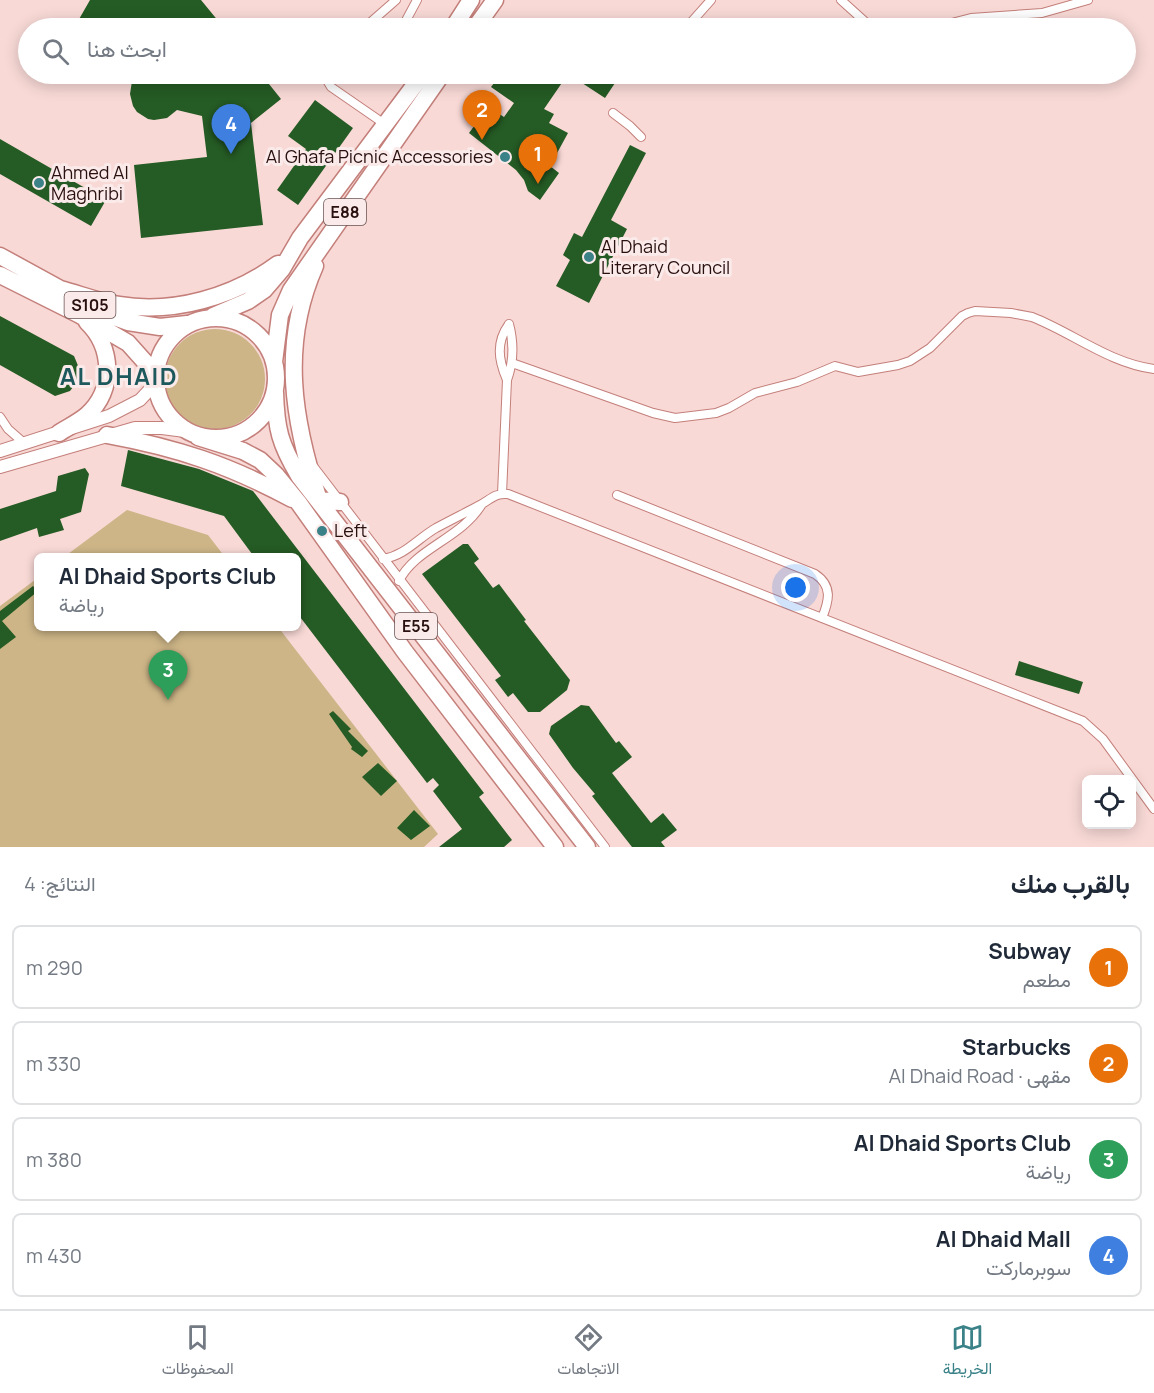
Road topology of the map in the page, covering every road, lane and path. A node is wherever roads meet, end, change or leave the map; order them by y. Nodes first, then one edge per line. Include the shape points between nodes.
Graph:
1 (396, 0) edge
2 (417, 0) edge
3 (471, 0) edge
4 (495, 0) edge
5 (711, 0) edge
6 (841, 0) edge
7 (1088, 0) edge
8 (375, 18) edge
9 (407, 18) edge
10 (459, 18) edge
11 (482, 18) edge
12 (695, 18) edge
13 (861, 18) edge
14 (971, 18) edge
15 (329, 84) edge
16 (416, 84) edge
17 (435, 84) edge
18 (613, 113) dead end
19 (386, 125) junction
20 (641, 137) dead end
21 (329, 235) junction
22 (300, 238) junction
23 (0, 256) edge
24 (0, 275) edge
25 (60, 289) junction
26 (80, 315) junction
27 (209, 318) junction
28 (188, 324) junction
29 (274, 363) junction
30 (512, 363) junction
31 (1154, 369) edge
32 (507, 380) junction
33 (155, 384) junction
34 (275, 392) junction
35 (0, 417) edge
36 (59, 433) junction
37 (192, 434) junction
38 (107, 435) junction
39 (24, 443) junction
40 (0, 451) edge
41 (305, 454) junction
42 (0, 467) edge
43 (502, 494) junction
44 (617, 495) dead end
45 (320, 500) junction
46 (298, 502) junction
47 (340, 502) junction
48 (483, 504) junction
49 (410, 548) junction
50 (418, 558) junction
51 (383, 559) junction
52 (399, 581) junction
53 (822, 618) junction
54 (1154, 809) edge
55 (555, 847) edge
56 (587, 847) edge
57 (605, 847) edge

1 - 8 street
2 - 9 street
3 - 10 highway
4 - 11 highway
5 - 12 street
6 - 13 street
7 - 14 street via 1042,13
15 - 19 street
16 - 19 highway, E88
17 - 21 highway, E88
18 - 20 street
19 - 22 highway, E88
21 - 29 highway, E88 via 291,290 280,315
21 - 41 highway via 308,281 294,342 292,371 298,429
22 - 25 highway via 278,264 263,274 216,296 184,304 156,308 115,305
22 - 27 highway, E88 via 264,290
23 - 25 highway, S105
24 - 26 highway, S105
25 - 28 highway, S105 via 128,322 160,327
26 - 33 highway, S105 via 128,343 145,362
26 - 36 highway via 100,339 107,379 93,409
27 - 28 highway, E88
27 - 29 highway, E88 via 235,320 247,326 260,336
28 - 33 highway, E88 via 166,343
29 - 34 highway, E88
30 - 31 street via 653,413 680,417 723,411 755,393 797,382 835,366 858,372 910,361 930,348 962,316 975,311 1032,317 1113,357
30 - 32 street
30 - 32 street via 509,324 499,352
32 - 43 street
33 - 36 street via 127,408
33 - 37 highway via 165,411
34 - 37 highway via 252,427 226,438
34 - 45 highway, E55 via 276,419 285,452
35 - 39 street
36 - 39 street
37 - 38 street via 135,428
37 - 46 highway, E55 via 260,460
38 - 42 street
38 - 46 highway via 212,461
39 - 40 street
41 - 45 highway
41 - 47 street
43 - 48 street via 491,496
43 - 53 street
44 - 53 street via 815,574 828,590
45 - 47 highway
45 - 56 highway, E55
46 - 55 highway, E55 via 405,652
47 - 51 street
48 - 49 street via 436,528
48 - 50 street via 461,528
49 - 50 street
49 - 51 street
50 - 52 street
51 - 52 street
52 - 57 street
53 - 54 street via 1083,721 1103,739

